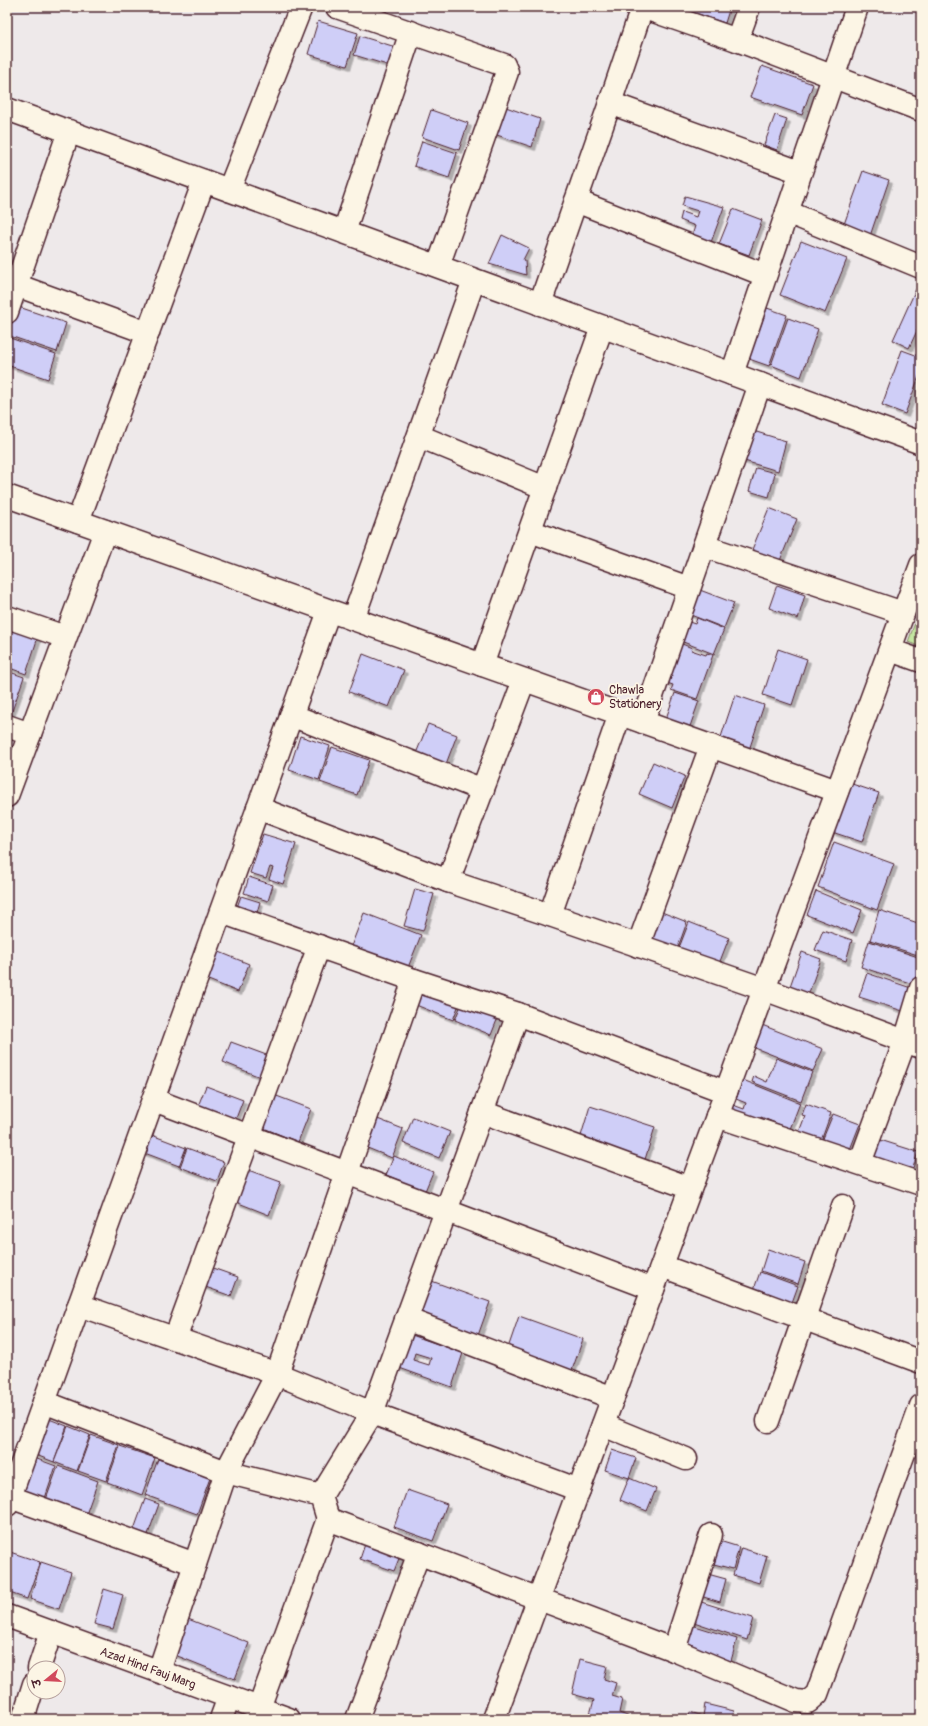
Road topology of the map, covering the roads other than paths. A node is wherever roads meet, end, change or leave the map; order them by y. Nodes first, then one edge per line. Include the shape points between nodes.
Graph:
1 (300, 7) edge
2 (337, 7) edge
3 (749, 7) edge
4 (857, 7) edge
5 (642, 8) edge
6 (411, 32) junction
7 (737, 40) junction
8 (833, 78) junction
9 (610, 103) junction
10 (7, 109) edge
11 (921, 110) edge
12 (69, 131) junction
13 (800, 172) junction
14 (204, 181) junction
15 (229, 190) junction
16 (576, 201) junction
17 (787, 212) junction
18 (344, 232) junction
19 (438, 266) junction
20 (921, 267) edge
21 (765, 275) junction
22 (474, 280) junction
23 (16, 285) junction
24 (540, 304) junction
25 (7, 312) edge
26 (602, 327) junction
27 (148, 333) junction
28 (732, 374) junction
29 (760, 384) junction
30 (419, 436) junction
31 (920, 440) edge
32 (545, 488) junction
33 (7, 496) edge
34 (78, 521) junction
35 (105, 531) junction
36 (530, 531) junction
37 (704, 546) junction
38 (921, 565) edge
39 (690, 588) junction
40 (329, 610) junction
41 (903, 613) junction
42 (7, 617) edge
43 (353, 619) junction
44 (65, 637) junction
45 (890, 650) junction
46 (921, 661) edge
47 (482, 665) junction
48 (524, 680) junction
49 (620, 714) junction
50 (291, 715) junction
51 (642, 722) junction
52 (7, 726) edge
53 (30, 734) junction
54 (711, 746) junction
55 (483, 790) junction
56 (837, 791) junction
57 (7, 796) edge
58 (258, 808) junction
59 (448, 881) junction
60 (221, 912) junction
61 (550, 915) junction
62 (319, 946) junction
63 (638, 946) junction
64 (414, 980) junction
65 (921, 988) edge
66 (764, 989) junction
67 (518, 1014) junction
68 (913, 1044) edge
69 (726, 1092) junction
70 (154, 1100) junction
71 (482, 1112) junction
72 (717, 1116) junction
73 (249, 1136) junction
74 (860, 1163) junction
75 (347, 1173) junction
76 (921, 1184) edge
77 (690, 1188) junction
78 (844, 1206) dead end
79 (446, 1210) junction
80 (662, 1266) junction
81 (653, 1289) junction
82 (79, 1305) junction
83 (804, 1319) junction
84 (406, 1320) junction
85 (175, 1339) junction
86 (921, 1362) edge
87 (277, 1374) junction
88 (613, 1398) junction
89 (44, 1402) junction
90 (921, 1406) edge
91 (372, 1413) junction
92 (768, 1421) dead end
93 (603, 1425) junction
94 (686, 1459) dead end
95 (226, 1472) junction
96 (579, 1490) junction
97 (321, 1496) junction
98 (8, 1501) edge
99 (328, 1519) junction
100 (711, 1535) dead end
101 (419, 1553) junction
102 (195, 1564) junction
103 (539, 1598) junction
104 (7, 1616) edge
105 (51, 1632) junction
106 (674, 1650) junction
107 (42, 1660) edge
108 (159, 1672) junction
109 (229, 1697) junction
110 (29, 1700) edge
111 (259, 1708) junction
112 (23, 1719) edge
113 (221, 1719) edge
114 (289, 1719) edge
115 (357, 1719) edge
116 (494, 1719) edge

1 - 15 street
2 - 6 street
3 - 7 street
4 - 8 street
5 - 7 street
5 - 9 street
6 - 18 street
6 - 19 street via 504,66 507,72
7 - 8 street
8 - 11 street
8 - 13 street
9 - 13 street
9 - 16 street
10 - 12 street
12 - 14 street
12 - 23 street
13 - 17 street
14 - 15 street
14 - 27 street
15 - 18 street
16 - 21 street
16 - 24 street
17 - 20 street
17 - 21 street
18 - 19 street
19 - 22 street
21 - 28 street
22 - 24 street
22 - 30 street
23 - 25 street
23 - 27 street
24 - 26 street
26 - 28 street
26 - 32 street
27 - 34 street
28 - 29 street
29 - 31 street
29 - 37 street
30 - 32 street
30 - 43 street
32 - 36 street
33 - 34 street
34 - 35 street
35 - 40 street
35 - 44 street
36 - 39 street
36 - 47 street
37 - 39 street
37 - 41 street
38 - 41 street
39 - 51 street
40 - 43 street
40 - 50 street
41 - 45 street
42 - 44 street
43 - 47 street
44 - 53 street
45 - 46 street
45 - 56 street
47 - 48 street
48 - 49 street
48 - 55 street
49 - 51 street
49 - 61 street
50 - 55 street
50 - 58 street
51 - 54 street
52 - 53 street
53 - 57 street
54 - 56 street
54 - 63 street
55 - 59 street
56 - 66 street
58 - 59 street
58 - 60 street
59 - 61 street
60 - 62 street
60 - 70 street
61 - 63 street
62 - 64 street
62 - 73 street
63 - 66 street
64 - 67 street
64 - 75 street
65 - 68 street
66 - 68 street
66 - 69 street
67 - 69 street
67 - 71 street
68 - 74 street
69 - 72 street
70 - 73 street
70 - 82 street
71 - 77 street
71 - 79 street
72 - 74 street
72 - 77 street
73 - 75 street
73 - 85 street
74 - 76 street
75 - 79 street
75 - 87 street
77 - 80 street
78 - 83 street
79 - 81 street
79 - 84 street
80 - 81 street
80 - 83 street
81 - 88 street
82 - 85 street
82 - 89 street
83 - 86 street
83 - 92 street
84 - 88 street
84 - 91 street
85 - 87 street
87 - 91 street
87 - 95 street
88 - 93 street
89 - 95 street
89 - 98 street
90 - 106 street via 817,1694 808,1702 796,1701
91 - 96 street
91 - 97 street
93 - 94 street
93 - 96 street
95 - 97 street
95 - 102 street
96 - 103 street
97 - 99 street
98 - 102 street
99 - 101 street
99 - 111 street
100 - 106 street
101 - 103 street
101 - 115 street
102 - 108 street
103 - 106 street
103 - 116 street
104 - 105 street, Azad Hind Fauj Marg
105 - 107 street
105 - 108 street, Azad Hind Fauj Marg
108 - 109 street, Azad Hind Fauj Marg
109 - 111 street, Azad Hind Fauj Marg
109 - 113 street
110 - 112 street
111 - 114 street, Azad Hind Fauj Marg

